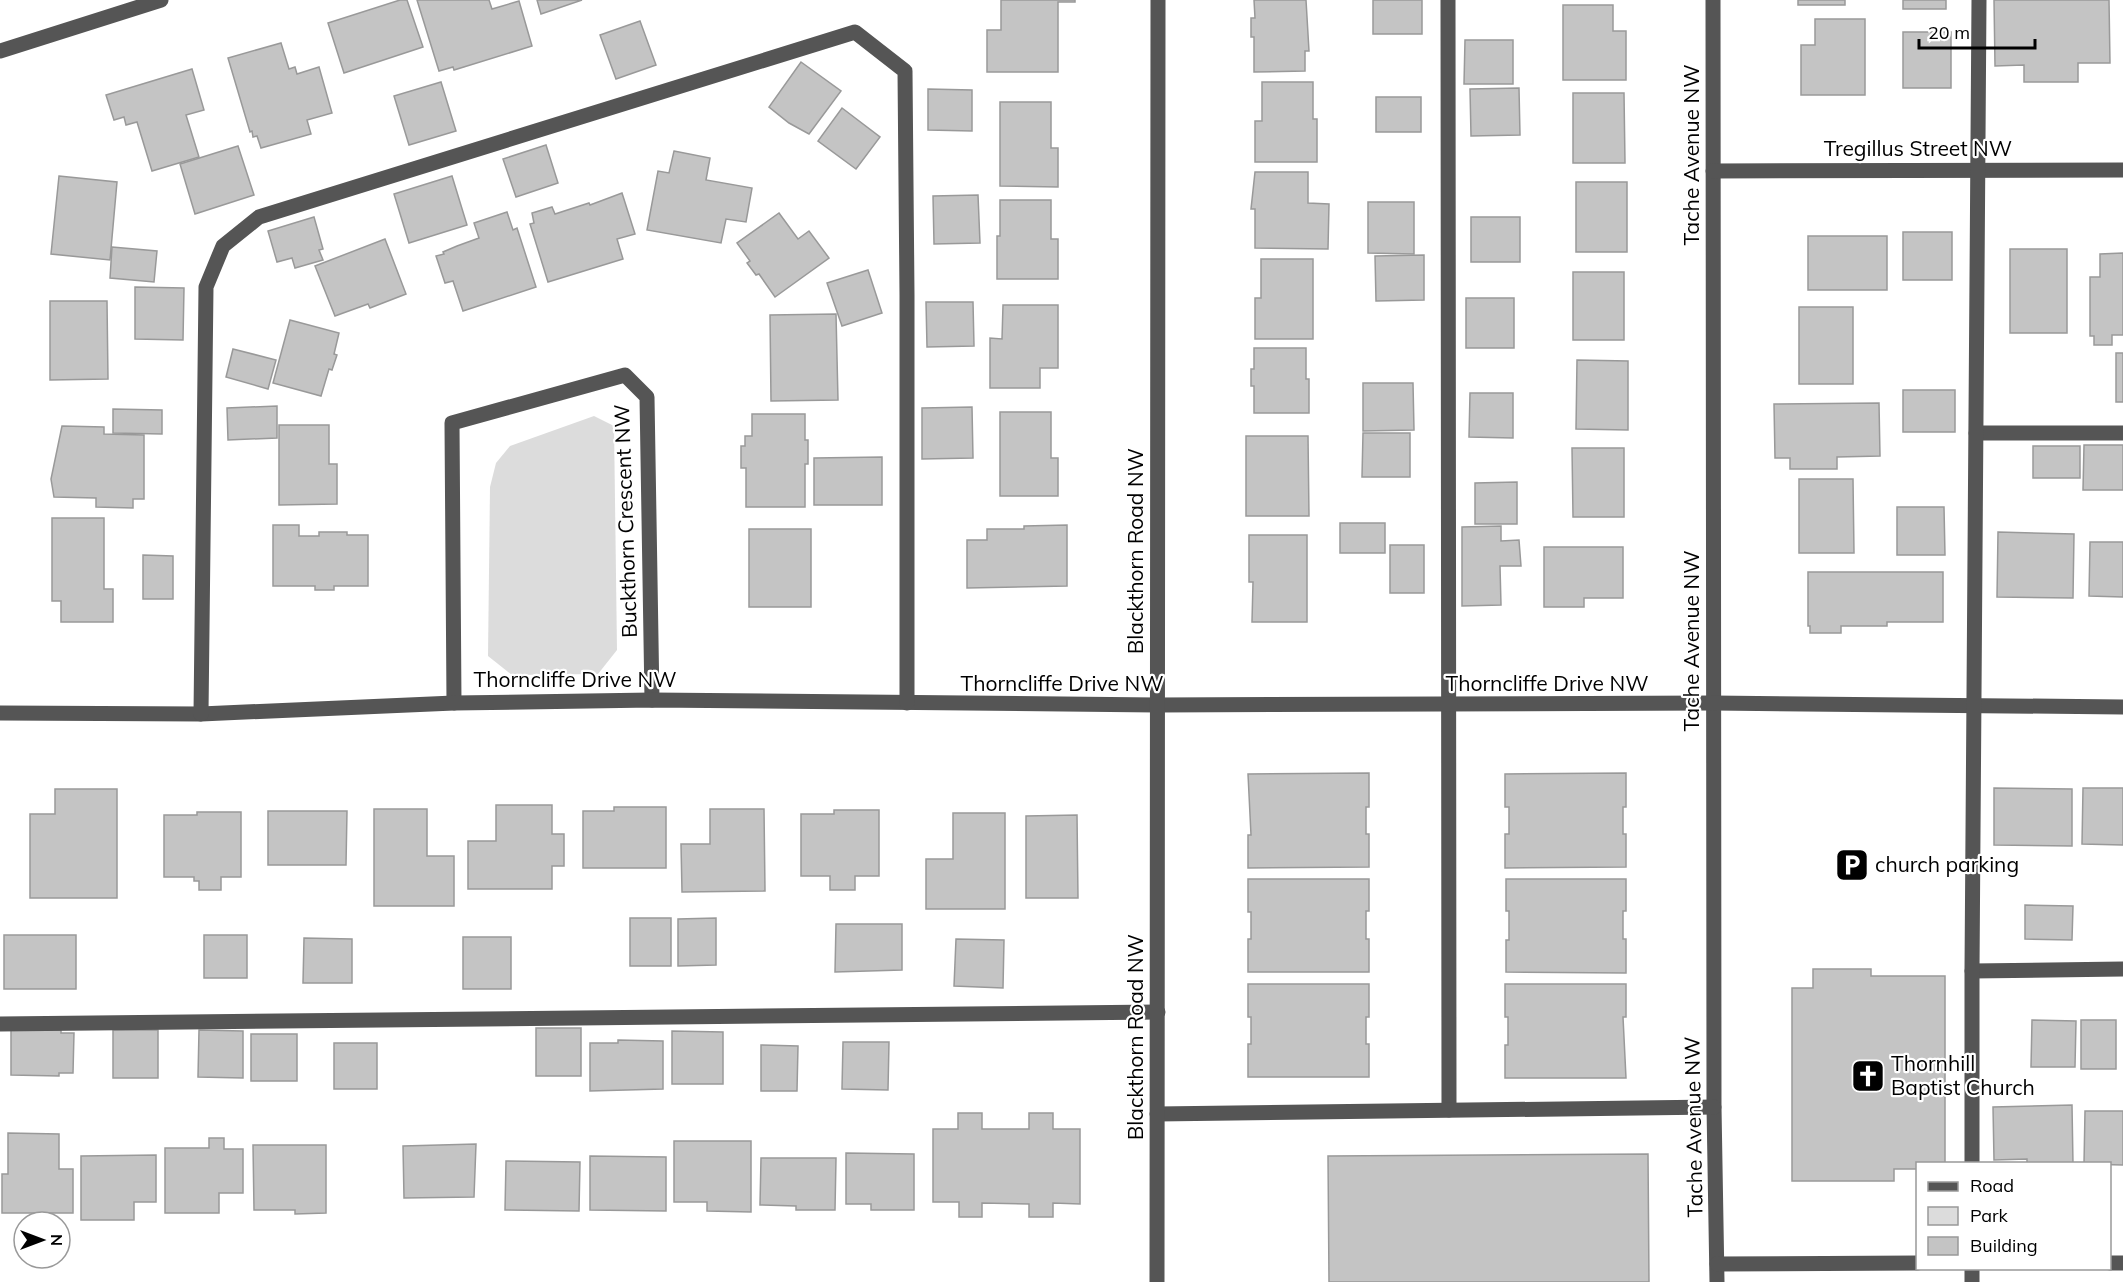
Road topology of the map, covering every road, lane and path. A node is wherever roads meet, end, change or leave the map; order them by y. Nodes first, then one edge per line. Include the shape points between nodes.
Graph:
1 (161, 0) edge
2 (1158, 0) edge
3 (1448, 0) edge
4 (1713, 0) edge
5 (1979, 0) edge
6 (0, 51) edge
7 (1978, 169) junction
8 (2123, 170) edge
9 (1713, 171) junction
10 (1976, 433) junction
11 (2123, 433) edge
12 (652, 700) junction
13 (454, 703) junction
14 (907, 703) junction
15 (1713, 703) junction
16 (1156, 705) junction
17 (1974, 705) junction
18 (1448, 706) junction
19 (2123, 707) edge
20 (0, 712) edge
21 (201, 714) junction
22 (2123, 969) edge
23 (1972, 971) junction
24 (1158, 1012) junction
25 (0, 1024) edge
26 (1714, 1107) junction
27 (1449, 1110) junction
28 (1157, 1114) junction
29 (1972, 1162) edge
30 (1916, 1263) edge
31 (1717, 1264) junction
32 (1157, 1282) edge
33 (1717, 1282) edge

1 - 6 street
2 - 16 street, Blackthorn Road NW
3 - 18 street
4 - 9 street, Tache Avenue NW
5 - 7 street
7 - 8 street, Tregillus Street NW
7 - 9 street, Tregillus Street NW
7 - 10 street
9 - 15 street, Tache Avenue NW
10 - 11 street
10 - 17 street
12 - 13 street, Thorncliffe Drive NW
12 - 13 street, Buckthorn Crescent NW via 647,397 625,375 452,423
12 - 14 street, Thorncliffe Drive NW
13 - 21 street, Thorncliffe Drive NW
14 - 16 street, Thorncliffe Drive NW
14 - 21 street via 905,72 855,32 259,217 223,246 206,287
15 - 17 street, Thorncliffe Drive NW
15 - 18 street, Thorncliffe Drive NW
15 - 26 street, Tache Avenue NW
16 - 18 street, Thorncliffe Drive NW
16 - 24 street, Blackthorn Road NW
17 - 19 street, Thorncliffe Drive NW
17 - 23 street
18 - 27 street
20 - 21 street, Thorncliffe Drive NW
22 - 23 street
23 - 29 street
24 - 25 street
24 - 28 street, Blackthorn Road NW
26 - 27 street
26 - 31 street, Tache Avenue NW
27 - 28 street
28 - 32 street, Blackthorn Road NW
30 - 31 street
31 - 33 street, Tache Avenue NW

